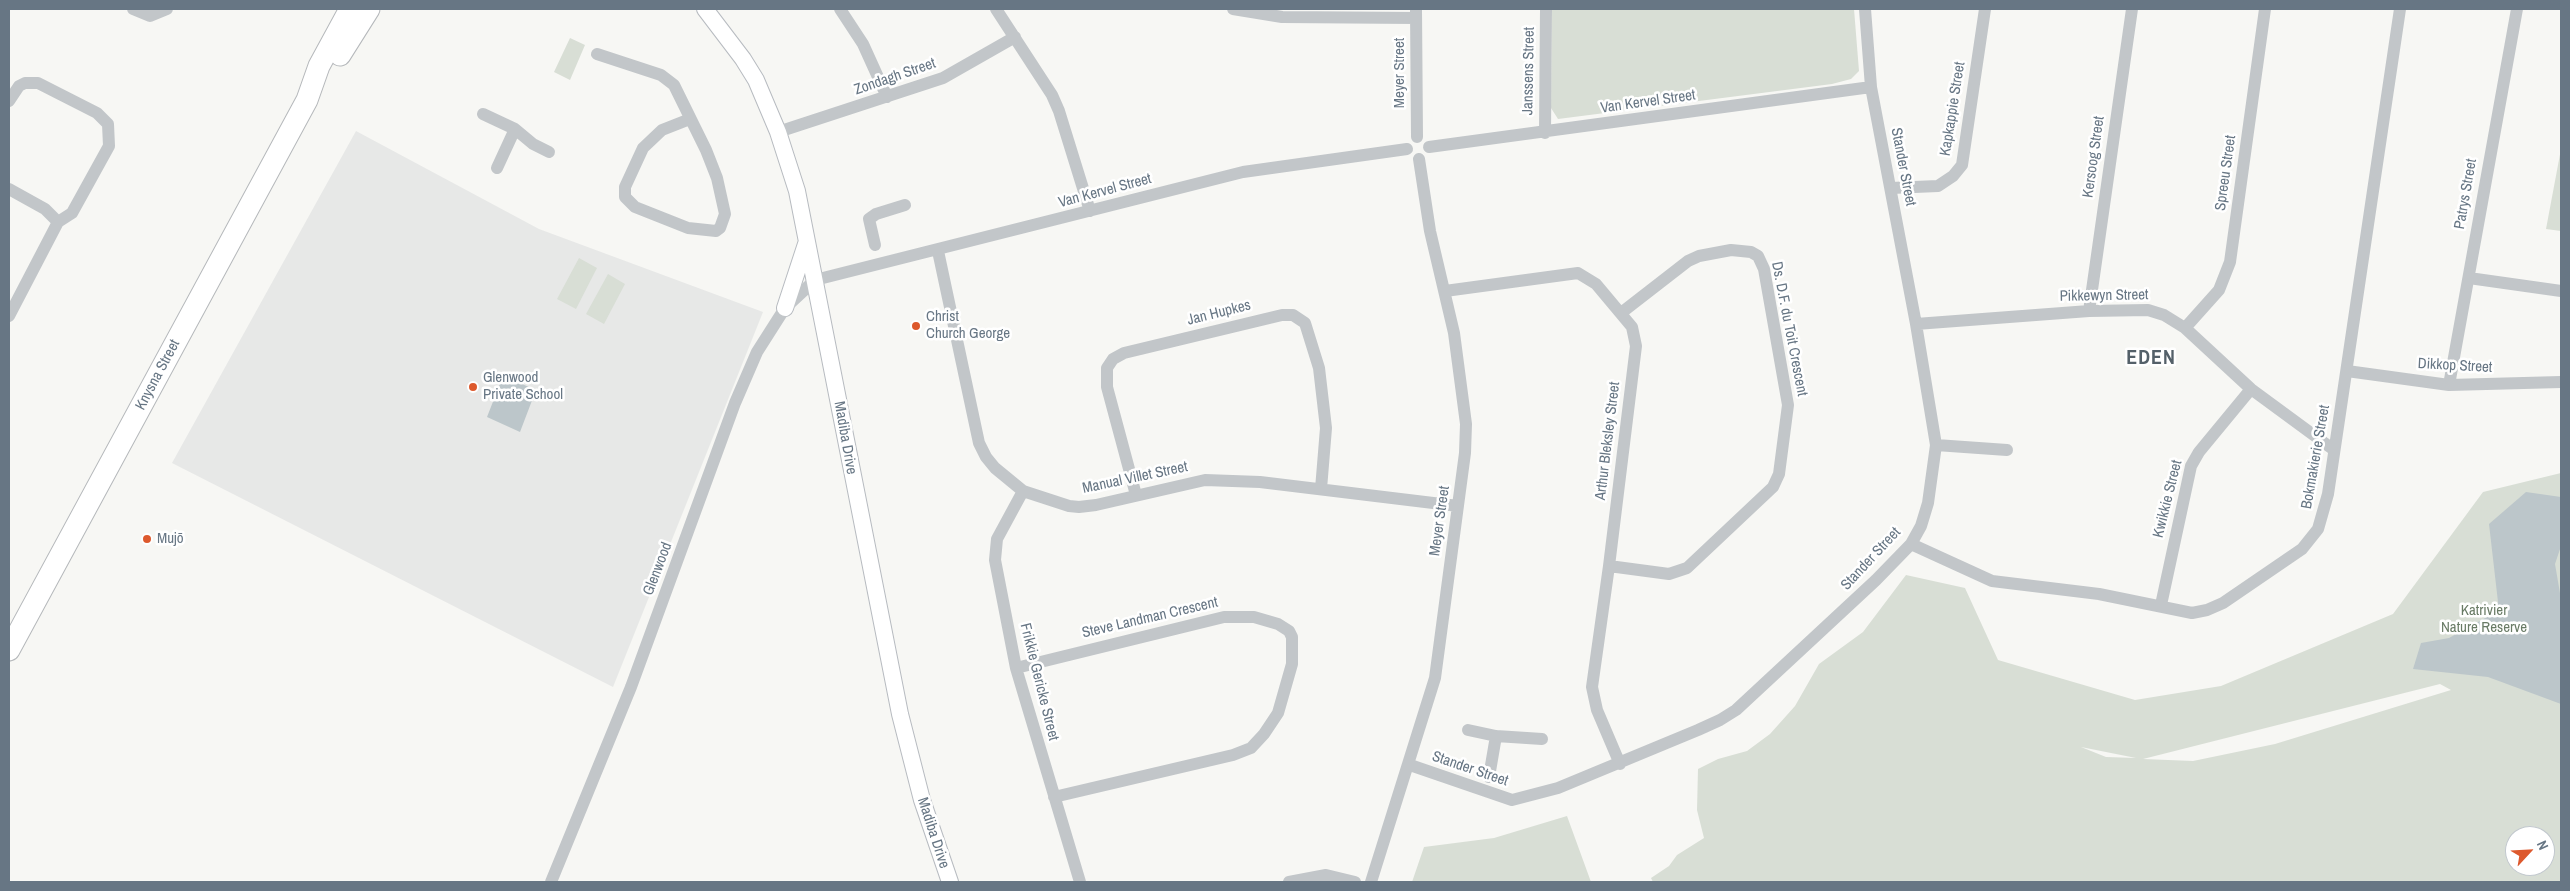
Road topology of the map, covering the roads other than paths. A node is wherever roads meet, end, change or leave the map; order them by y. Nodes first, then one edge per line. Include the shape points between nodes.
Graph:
1 (133, 9) edge
2 (167, 9) edge
3 (350, 9) edge
4 (369, 9) edge
5 (705, 9) edge
6 (840, 9) edge
7 (996, 9) edge
8 (1233, 9) edge
9 (1546, 9) edge
10 (1865, 9) edge
11 (1985, 9) edge
12 (2132, 9) edge
13 (2265, 9) edge
14 (2400, 9) edge
15 (2517, 9) edge
16 (1416, 13) edge
17 (1015, 37) junction
18 (597, 54) dead end
19 (1871, 87) junction
20 (887, 98) junction
21 (306, 100) junction
22 (9, 101) edge
23 (483, 114) dead end
24 (690, 119) junction
25 (515, 130) junction
26 (778, 132) junction
27 (1545, 133) junction
28 (1417, 137) junction
29 (1429, 147) junction
30 (1407, 149) junction
31 (549, 152) dead end
32 (1419, 159) junction
33 (497, 168) dead end
34 (1891, 188) junction
35 (9, 189) edge
36 (905, 205) dead end
37 (1090, 211) junction
38 (58, 222) junction
39 (807, 241) junction
40 (875, 245) dead end
41 (938, 250) junction
42 (2469, 278) junction
43 (815, 280) junction
44 (1445, 291) junction
45 (2561, 291) edge
46 (785, 308) junction
47 (2089, 311) junction
48 (1621, 313) junction
49 (9, 316) edge
50 (1916, 324) junction
51 (2185, 328) junction
52 (2347, 371) junction
53 (2561, 382) edge
54 (2449, 385) junction
55 (2251, 389) junction
56 (1936, 445) junction
57 (2007, 450) dead end
58 (2334, 450) junction
59 (1321, 488) junction
60 (1023, 491) junction
61 (1136, 495) junction
62 (1458, 506) junction
63 (1911, 544) junction
64 (1609, 566) junction
65 (2161, 605) junction
66 (9, 650) edge
67 (1016, 668) junction
68 (1468, 730) dead end
69 (1496, 736) junction
70 (1542, 739) dead end
71 (1620, 764) junction
72 (1410, 765) junction
73 (1489, 777) dead end
74 (1054, 797) junction
75 (552, 882) edge
76 (950, 882) edge
77 (1080, 882) edge
78 (1288, 882) edge
79 (1355, 882) edge
80 (1371, 882) edge

1 - 2 street via 150,16
3 - 21 highway, Knysna Street via 319,66
4 - 21 highway, Knysna Street via 329,74
5 - 26 street, Madiba Drive via 743,59
6 - 20 street via 863,44
7 - 17 street
8 - 16 street via 1282,17
9 - 27 street, Janssens Street
10 - 19 street, Stander Street
11 - 34 street, Kapkappie Street via 1962,165 1938,186
12 - 47 street, Kersoog Street
13 - 51 street, Spreeu Street via 2230,262 2219,290
14 - 52 street, Bokmakierie Street
15 - 42 street, Patrys Street
16 - 28 street, Meyer Street
17 - 20 street, Zondagh Street via 943,78
17 - 37 street via 1059,111
18 - 24 street via 661,75 674,85
19 - 27 street, Van Kervel Street
19 - 34 street, Stander Street
20 - 26 street, Zondagh Street
21 - 66 highway, Knysna Street
22 - 38 street via 19,86 38,83 97,113 108,124 109,146 72,213
23 - 25 street
24 - 24 street via 718,178 725,214 716,231 688,228 635,207 625,197 627,182 643,148 662,130
25 - 31 street via 532,144
25 - 33 street
26 - 39 street, Madiba Drive via 797,191
27 - 29 street, Van Kervel Street
28 - 29 street via 1426,141
28 - 30 street via 1410,139
29 - 32 street via 1427,154
30 - 32 street via 1410,156
30 - 37 street, Van Kervel Street via 1243,172
32 - 44 street, Meyer Street via 1427,217
34 - 50 street, Stander Street
35 - 38 street via 45,209
36 - 40 street via 869,219
37 - 41 street, Van Kervel Street
38 - 49 street
39 - 43 street, Madiba Drive
39 - 46 street
41 - 43 street, Van Kervel Street
41 - 60 street, Manual Villet Street via 979,442 995,468
42 - 45 street
42 - 54 street, Patrys Street
43 - 46 street, Glenwood
43 - 76 street, Madiba Drive via 902,723 922,800
44 - 48 street, Arthur Bleksley Street via 1578,273 1596,284
44 - 62 street, Meyer Street via 1466,424
46 - 75 street, Glenwood via 757,352 735,403 631,687
47 - 50 street, Pikkewyn Street
47 - 51 street, Pikkewyn Street via 2148,310 2164,314
48 - 64 street, Arthur Bleksley Street via 1632,327 1636,346
48 - 64 street, Ds. D.F. du Toit Crescent via 1688,261 1731,250 1751,252 1758,256 1764,269 1788,405 1779,474 1773,488 1687,568 1669,574
50 - 56 street, Stander Street
51 - 55 street, Pikkewyn Street
52 - 54 street, Dikkop Street
52 - 58 street, Bokmakierie Street
53 - 54 street, Dikkop Street
55 - 58 street, Pikkewyn Street
55 - 65 street, Kwikkie Street via 2191,466
56 - 57 street
56 - 63 street, Stander Street via 1928,503
58 - 65 street, Bokmakierie Street via 2324,513 2318,529 2302,549 2238,594 2206,610 2178,612
59 - 61 street, Manual Villet Street via 1205,480
59 - 61 street, Jan Hupkes via 1326,428 1319,368 1307,326 1297,316 1282,315 1124,353 1113,359 1107,368 1107,387
59 - 62 street, Manual Villet Street
60 - 61 street, Manual Villet Street via 1079,507 1096,506
60 - 67 street, Frikkie Gericke Street via 1004,524 995,549
62 - 72 street, Meyer Street via 1435,678
63 - 65 street, Bokmakierie Street via 1992,581
63 - 71 street, Stander Street via 1729,715
64 - 71 street, Arthur Bleksley Street via 1592,668 1592,686 1597,710
67 - 74 street, Frikkie Gericke Street
67 - 74 street, Steve Landman Crescent via 1224,617 1254,617 1278,624 1292,637 1292,664 1278,713 1251,748
68 - 69 street
69 - 70 street
69 - 73 street
71 - 72 street, Stander Street via 1558,788 1512,800
72 - 80 street, Meyer Street
74 - 77 street, Frikkie Gericke Street
78 - 79 street via 1326,875

